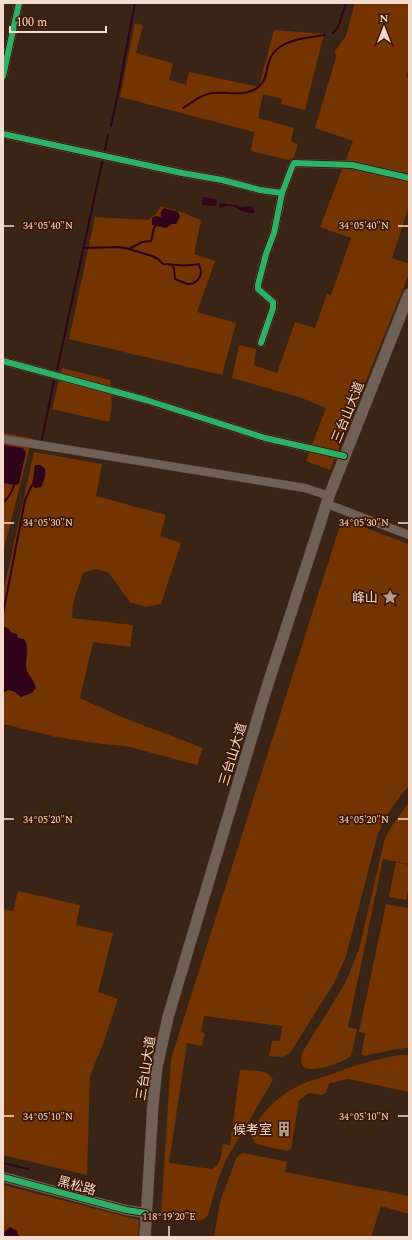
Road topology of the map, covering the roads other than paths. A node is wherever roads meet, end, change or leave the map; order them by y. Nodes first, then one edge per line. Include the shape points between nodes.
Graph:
1 (19, 3) edge
2 (3, 76) edge
3 (3, 134) edge
4 (409, 178) edge
5 (282, 193) junction
6 (409, 294) edge
7 (261, 343) dead end
8 (3, 361) edge
9 (3, 439) edge
10 (344, 456) junction
11 (328, 500) junction
12 (409, 535) edge
13 (3, 1177) edge
14 (146, 1213) junction
15 (145, 1237) edge

1 - 2 street
3 - 5 street
4 - 5 street via 352,165 294,163
5 - 7 street via 274,233 258,285 258,289 273,302
6 - 10 main road, 三台山大道
8 - 10 street via 146,400 265,438
9 - 11 street via 297,487
10 - 11 main road, 三台山大道
11 - 12 street
11 - 14 main road, 三台山大道 via 266,690 168,1017 157,1067
13 - 14 street, 黑松路
14 - 15 main road, 三台山大道

